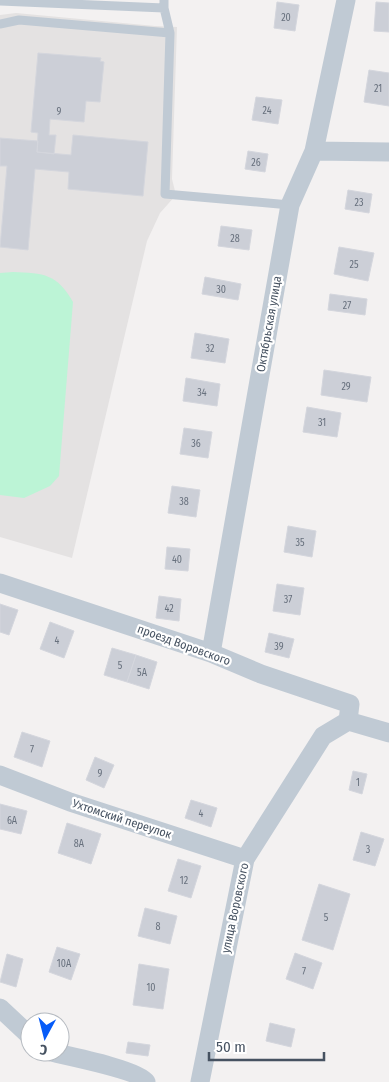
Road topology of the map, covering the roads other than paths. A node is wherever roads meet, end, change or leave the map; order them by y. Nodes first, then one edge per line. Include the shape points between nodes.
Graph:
1 (346, 0) edge
2 (0, 1) edge
3 (164, 4) edge
4 (0, 24) edge
5 (170, 34) junction
6 (314, 151) junction
7 (389, 152) edge
8 (290, 205) junction
9 (0, 582) edge
10 (211, 653) junction
11 (348, 721) junction
12 (389, 733) edge
13 (0, 775) edge
14 (245, 859) junction
15 (0, 1008) edge
16 (20, 1027) edge
17 (70, 1057) edge
18 (146, 1082) edge
19 (200, 1082) edge

1 - 6 street, Октябрьская улица
2 - 3 lane
3 - 5 lane
4 - 5 lane via 19,20
5 - 8 lane via 165,194
6 - 7 street
6 - 8 street, Октябрьская улица
8 - 10 street, Октябрьская улица
9 - 10 street, проезд Воровского
10 - 11 street, проезд Воровского via 350,704
11 - 12 street
11 - 14 street, улица Воровского via 323,736
13 - 14 street, Ухтомский переулок via 70,802
14 - 19 street, улица Воровского
15 - 16 street
17 - 18 street via 122,1070 144,1078

